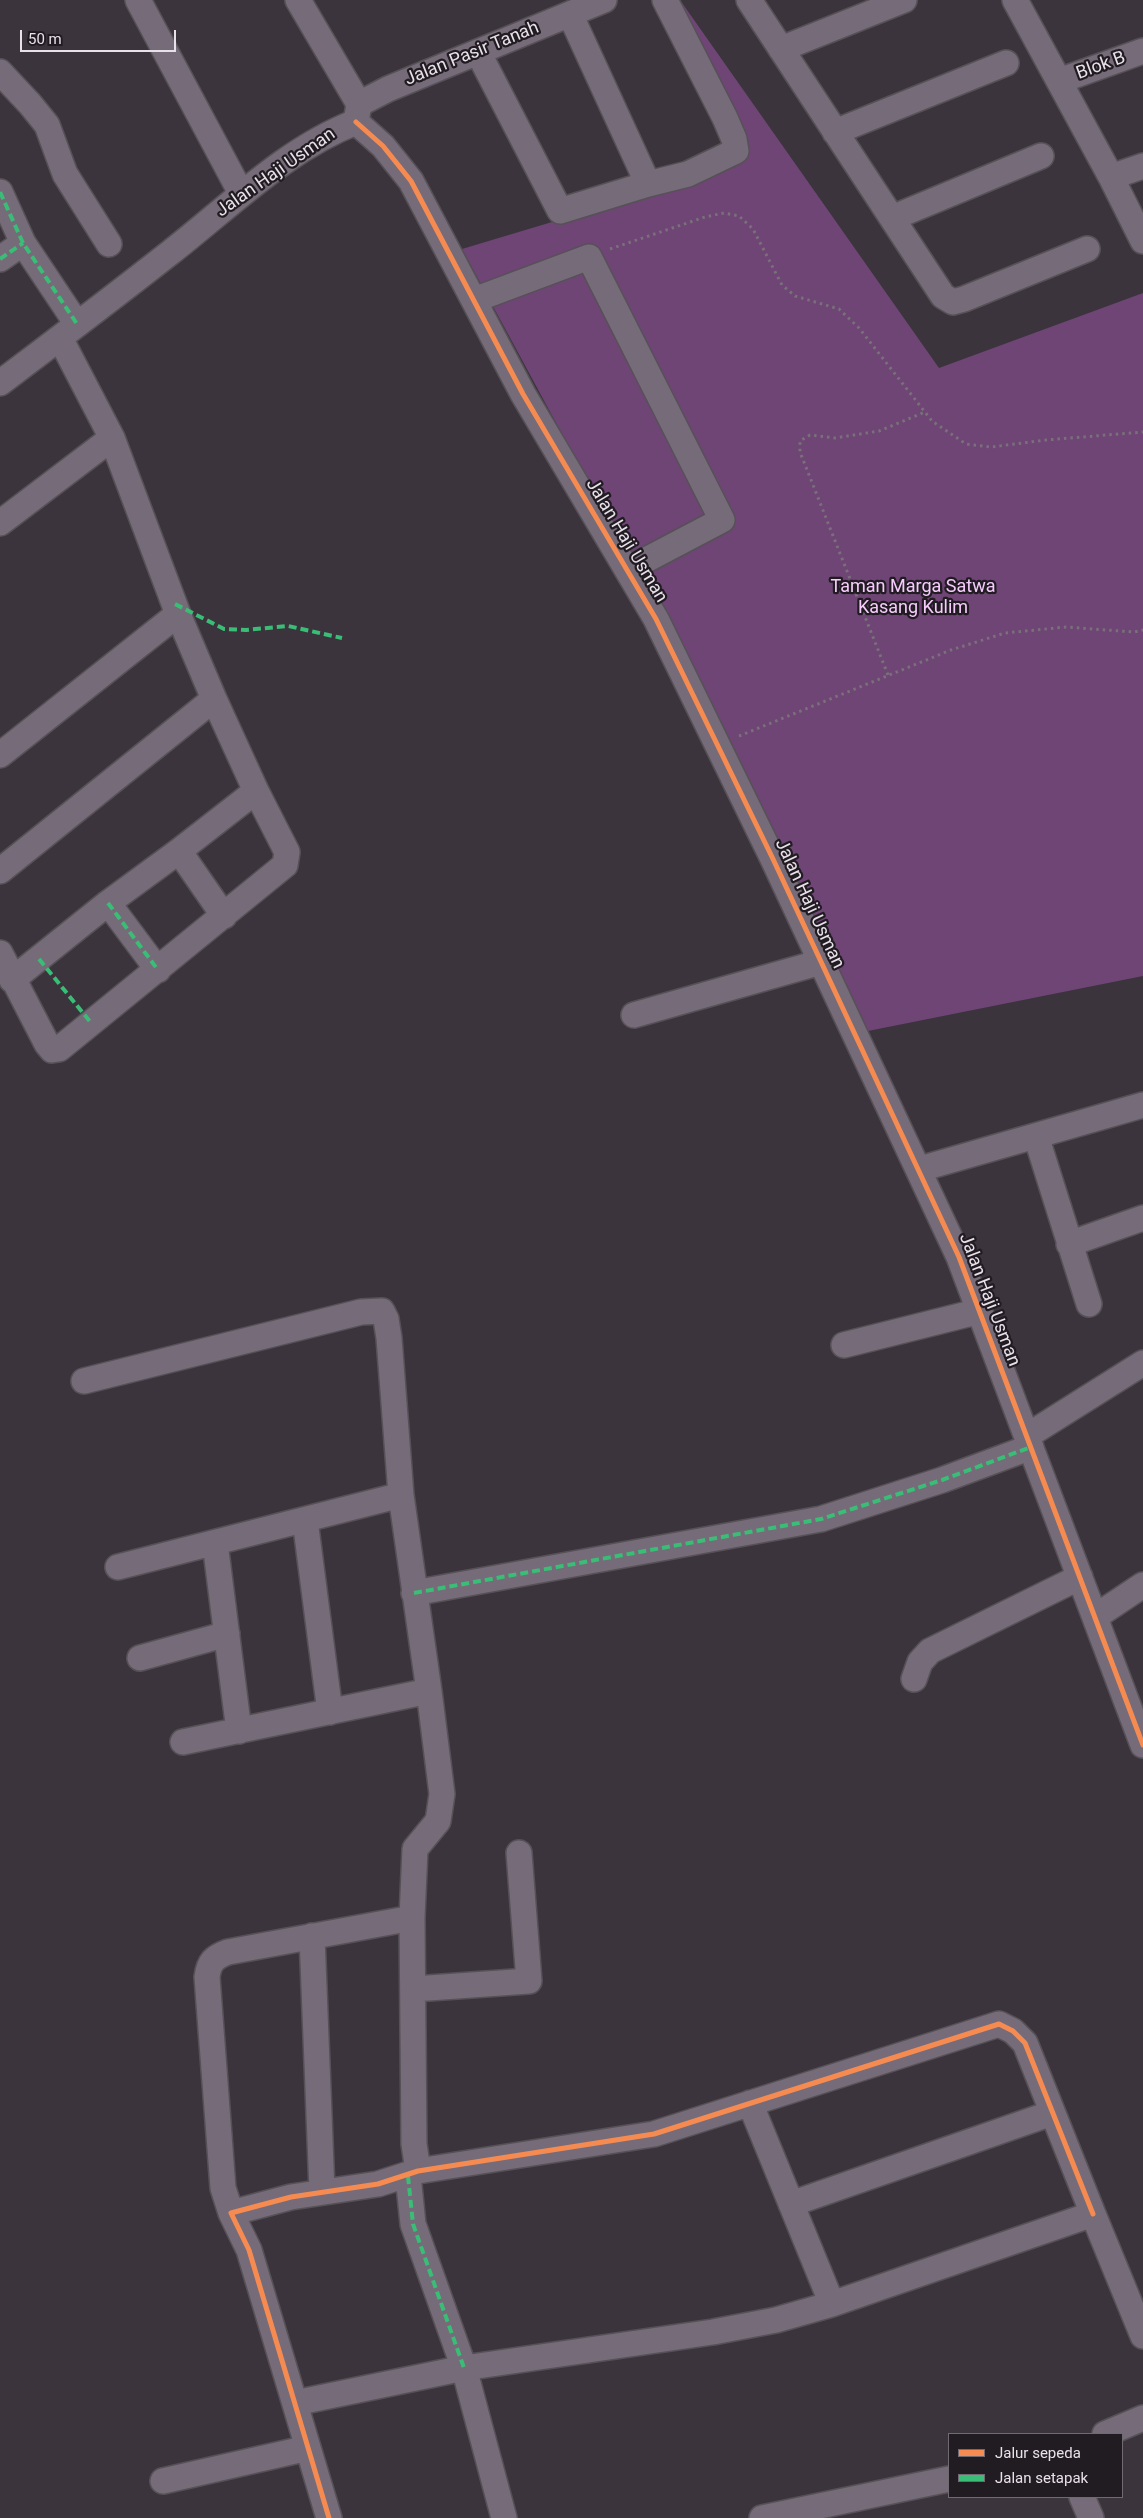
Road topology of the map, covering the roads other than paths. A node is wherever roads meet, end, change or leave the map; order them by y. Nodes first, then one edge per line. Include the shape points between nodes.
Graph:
1 (138, 0) edge
2 (298, 0) edge
3 (604, 0) edge
4 (665, 0) edge
5 (749, 0) edge
6 (904, 0) edge
7 (1015, 0) edge
8 (570, 14) junction
9 (781, 49) junction
10 (1143, 51) edge
11 (478, 52) junction
12 (1006, 63) dead end
13 (0, 72) edge
14 (1059, 81) junction
15 (357, 113) junction
16 (835, 132) junction
17 (1041, 156) dead end
18 (1143, 166) edge
19 (1111, 177) junction
20 (648, 184) junction
21 (0, 192) edge
22 (241, 193) junction
23 (892, 218) junction
24 (1143, 242) edge
25 (23, 243) junction
26 (109, 244) dead end
27 (1087, 249) dead end
28 (0, 259) edge
29 (474, 300) junction
30 (68, 331) junction
31 (0, 383) edge
32 (112, 438) junction
33 (0, 523) edge
34 (627, 570) junction
35 (178, 614) junction
36 (214, 699) junction
37 (0, 755) edge
38 (256, 790) junction
39 (179, 851) junction
40 (0, 872) edge
41 (108, 902) junction
42 (224, 916) junction
43 (0, 953) edge
44 (821, 962) junction
45 (158, 970) junction
46 (12, 980) junction
47 (634, 1015) dead end
48 (1143, 1105) edge
49 (1036, 1136) junction
50 (920, 1169) junction
51 (1143, 1218) edge
52 (1070, 1244) junction
53 (1089, 1304) dead end
54 (980, 1311) junction
55 (844, 1345) dead end
56 (1143, 1364) edge
57 (84, 1381) dead end
58 (1029, 1441) junction
59 (401, 1496) junction
60 (305, 1520) junction
61 (215, 1543) junction
62 (118, 1567) dead end
63 (1080, 1577) junction
64 (1143, 1585) edge
65 (414, 1593) junction
66 (1095, 1617) junction
67 (227, 1634) junction
68 (140, 1658) dead end
69 (914, 1679) dead end
70 (430, 1691) junction
71 (330, 1712) junction
72 (239, 1731) junction
73 (183, 1742) dead end
74 (1143, 1745) edge
75 (519, 1854) dead end
76 (412, 1918) junction
77 (312, 1936) junction
78 (414, 1990) junction
79 (750, 2103) junction
80 (1052, 2113) junction
81 (413, 2174) junction
82 (322, 2192) junction
83 (791, 2204) junction
84 (231, 2212) junction
85 (1093, 2214) junction
86 (832, 2304) junction
87 (1143, 2336) edge
88 (464, 2368) junction
89 (295, 2403) junction
90 (1143, 2418) edge
91 (1107, 2433) edge
92 (308, 2448) junction
93 (948, 2479) edge
94 (163, 2481) dead end
95 (1082, 2498) edge
96 (330, 2518) edge
97 (504, 2518) edge
98 (762, 2518) edge
99 (766, 2518) edge
100 (1092, 2518) edge

1 - 22 street
2 - 15 street
3 - 8 street, Jalan Pasir Tanah
4 - 20 street via 725,118 736,151 688,174
5 - 9 street
6 - 9 street
7 - 14 street
8 - 11 street, Jalan Pasir Tanah
8 - 20 street
9 - 16 street
10 - 14 street, Blok B
11 - 15 street, Jalan Pasir Tanah via 388,88
11 - 20 street via 560,211
12 - 16 street
13 - 26 street via 46,126 65,174
14 - 19 street
15 - 22 street, Jalan Haji Usman
15 - 29 street, Jalan Haji Usman via 411,181
16 - 23 street
17 - 23 street
18 - 19 street
19 - 24 street
21 - 25 street
22 - 30 street, Jalan Haji Usman via 173,251
23 - 27 street via 942,296 952,302
25 - 28 street
25 - 30 street
29 - 34 street, Jalan Haji Usman via 523,394
29 - 34 street via 589,256 722,520
30 - 31 street, Jalan Haji Usman
30 - 32 street
32 - 33 street
32 - 35 street
34 - 44 street, Jalan Haji Usman via 656,619
35 - 36 street
35 - 37 street
36 - 38 street
36 - 40 street
38 - 39 street
38 - 42 street via 286,852 285,865
39 - 41 street
39 - 42 street
41 - 45 street
41 - 46 street
42 - 45 street
43 - 46 street
44 - 47 street
44 - 50 street, Jalan Haji Usman
45 - 46 street via 68,1043 52,1050
48 - 49 street
49 - 50 street
49 - 52 street
50 - 54 street, Jalan Haji Usman via 960,1257
51 - 52 street
52 - 53 street
54 - 55 street
54 - 58 street, Jalan Haji Usman
56 - 58 street
57 - 59 street via 360,1312 382,1311 389,1338
58 - 63 street, Jalan Haji Usman
58 - 65 street via 942,1480 821,1519
59 - 60 street
59 - 65 street
60 - 61 street
60 - 71 street
61 - 62 street
61 - 67 street
63 - 66 street, Jalan Haji Usman
63 - 69 street via 930,1651 920,1662
64 - 66 street
65 - 70 street
66 - 74 street, Jalan Haji Usman
67 - 68 street
67 - 72 street
70 - 71 street
70 - 76 street via 441,1801 438,1821 415,1849
71 - 72 street
72 - 73 street
75 - 78 street via 529,1981
76 - 77 street
76 - 78 street
77 - 82 street
77 - 84 street via 228,1952 218,1955 209,1964 207,1977 223,2188
78 - 81 street
79 - 80 street via 999,2024 1013,2031 1025,2043
79 - 81 street via 654,2134
79 - 83 street
80 - 83 street
80 - 85 street
81 - 82 street via 378,2184
81 - 88 street via 413,2224
82 - 84 street
83 - 86 street
84 - 89 street via 246,2239
85 - 86 street
85 - 87 street
86 - 88 street via 776,2320 713,2332
88 - 89 street
88 - 97 street
89 - 92 street
90 - 91 street
92 - 94 street
92 - 96 street
93 - 99 street
95 - 100 street
98 - 99 street

